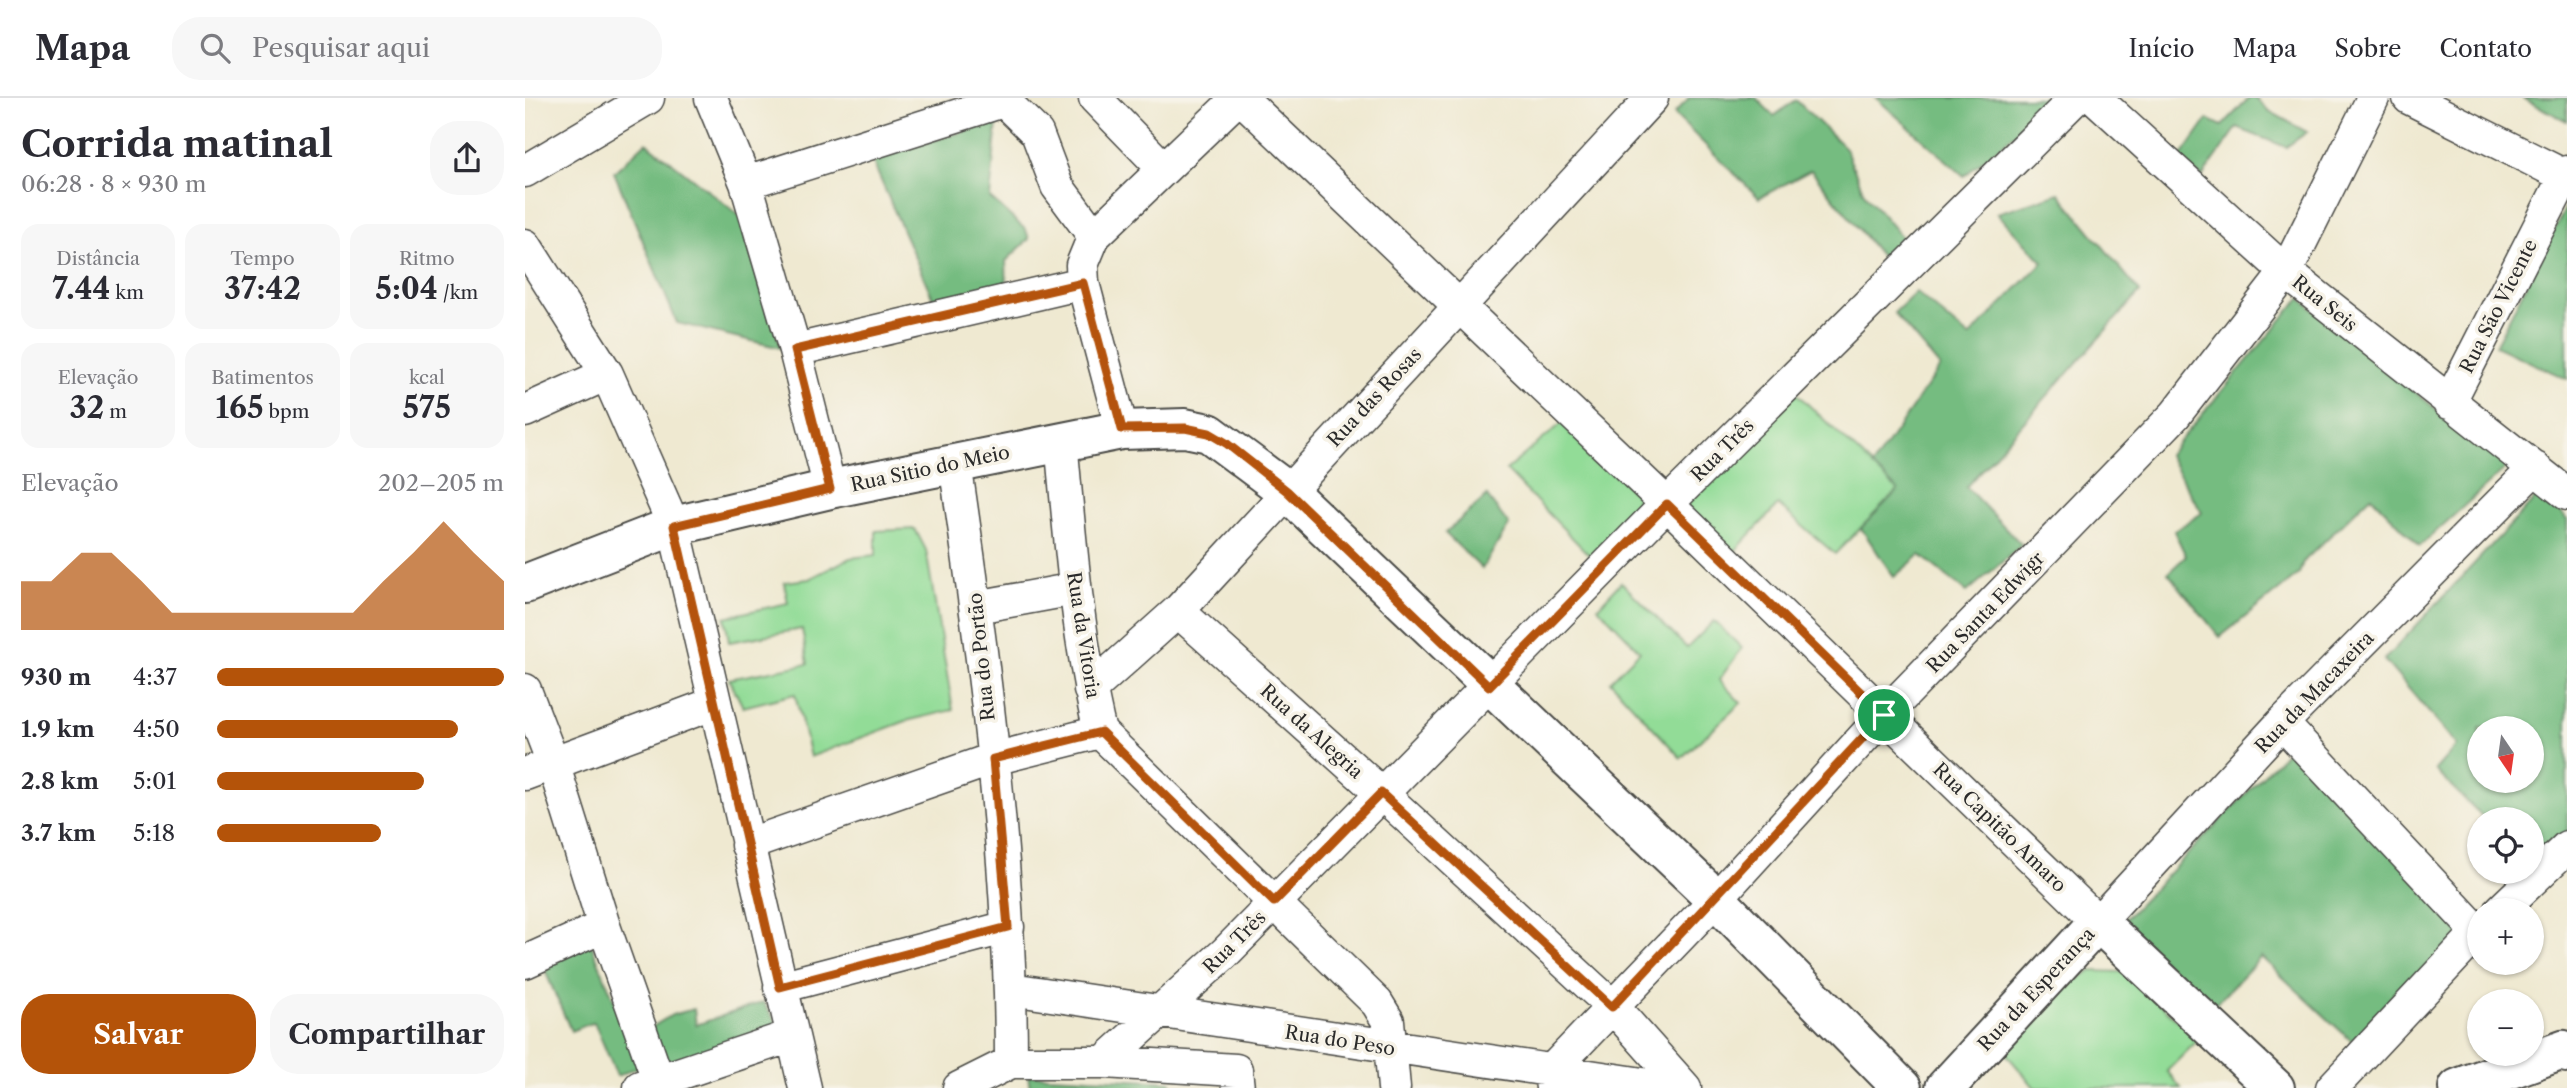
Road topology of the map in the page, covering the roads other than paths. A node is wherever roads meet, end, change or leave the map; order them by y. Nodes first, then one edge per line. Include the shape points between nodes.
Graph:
1 (647, 98) edge
2 (711, 98) edge
3 (1095, 98) edge
4 (1240, 98) edge
5 (1652, 98) edge
6 (2076, 98) edge
7 (2095, 98) edge
8 (2374, 98) edge
9 (2409, 98) edge
10 (1002, 99) edge
11 (2127, 110) edge
12 (1162, 167) junction
13 (525, 171) edge
14 (2566, 175) edge
15 (746, 183) junction
16 (1094, 236) junction
17 (525, 244) edge
18 (2286, 272) junction
19 (1083, 283) junction
20 (1459, 306) junction
21 (795, 350) junction
22 (607, 374) junction
23 (2449, 402) junction
24 (525, 411) edge
25 (1122, 429) junction
26 (1061, 440) junction
27 (955, 463) junction
28 (2535, 468) junction
29 (830, 489) junction
30 (1287, 491) junction
31 (2567, 494) edge
32 (1667, 504) junction
33 (674, 526) junction
34 (525, 584) edge
35 (1075, 589) junction
36 (976, 607) junction
37 (1178, 611) junction
38 (1489, 686) junction
39 (525, 690) edge
40 (1090, 690) junction
41 (715, 703) junction
42 (1884, 715) junction
43 (2282, 723) junction
44 (1101, 732) junction
45 (993, 759) junction
46 (539, 769) edge
47 (1381, 793) junction
48 (747, 845) junction
49 (2567, 847) edge
50 (2514, 898) edge
51 (1716, 899) junction
52 (1274, 902) junction
53 (2467, 918) edge
54 (2098, 922) junction
55 (604, 926) junction
56 (1008, 927) junction
57 (2467, 944) edge
58 (525, 962) edge
59 (780, 987) junction
60 (1011, 989) junction
61 (1612, 1007) junction
62 (1161, 1012) junction
63 (1226, 1022) junction
64 (791, 1036) junction
65 (1392, 1048) junction
66 (2566, 1050) edge
67 (1011, 1062) junction
68 (1104, 1062) junction
69 (1237, 1079) edge
70 (1551, 1080) edge
71 (652, 1085) edge
72 (805, 1088) edge
73 (960, 1088) edge
74 (1394, 1088) edge
75 (1669, 1088) edge
76 (1685, 1088) edge
77 (1902, 1088) edge
78 (1945, 1088) edge
79 (2276, 1088) edge
80 (2332, 1088) edge
81 (2458, 1088) edge

1 - 13 street
2 - 15 street
3 - 12 street
4 - 12 street
4 - 20 street, Rua Capitão Amaro
5 - 20 street, Rua das Rosas
6 - 32 street, Rua Três
7 - 11 street, Rua Seis
8 - 18 street, Rua Santa Edwigr
9 - 14 street
10 - 15 street
10 - 16 street via 1037,133 1057,186
11 - 18 street, Rua Seis
12 - 16 street
14 - 23 street, Rua São Vicente
15 - 21 street
16 - 19 street via 1082,265
17 - 22 street
18 - 23 street, Rua Seis
18 - 42 street, Rua Santa Edwigr via 2175,415
19 - 21 street
19 - 25 street
20 - 30 street, Rua das Rosas
20 - 32 street, Rua Capitão Amaro
21 - 29 street
22 - 24 street
22 - 33 street
23 - 28 street, Rua Seis
25 - 26 street, Rua Sitio do Meio
25 - 30 street, Rua Sitio do Meio via 1185,428 1209,433
26 - 27 street, Rua Sitio do Meio
26 - 35 street, Rua da Vitoria
27 - 29 street, Rua Sitio do Meio
27 - 36 street, Rua do Portão
28 - 31 street, Rua Seis
28 - 43 street, Rua da Macaxeira
29 - 33 street, Rua Sitio do Meio
30 - 37 street, Rua das Rosas
30 - 38 street, Rua Sitio do Meio
32 - 38 street, Rua Três
32 - 42 street, Rua Capitão Amaro
33 - 34 street, Rua Sitio do Meio
33 - 41 street
35 - 36 street
35 - 40 street, Rua da Vitoria
36 - 45 street, Rua do Portão
37 - 40 street, Rua das Rosas
37 - 47 street, Rua da Alegria
38 - 47 street, Rua Três
38 - 51 street, Rua Sitio do Meio
39 - 46 street
40 - 44 street, Rua da Vitoria
41 - 46 street
41 - 48 street
42 - 51 street, Rua Santa Edwigr
42 - 54 street, Rua Capitão Amaro
43 - 53 street
43 - 54 street, Rua da Macaxeira
44 - 45 street
44 - 52 street
45 - 48 street
45 - 56 street, Rua do Portão
46 - 55 street
47 - 52 street, Rua Três
47 - 61 street, Rua da Alegria
48 - 59 street
49 - 50 street
51 - 61 street, Rua Santa Edwigr
51 - 77 street, Rua Sitio do Meio
52 - 62 street, Rua Três
52 - 65 street via 1377,1003 1388,1021
54 - 78 street, Rua da Esperança
54 - 79 street, Rua Capitão Amaro
55 - 58 street
55 - 71 street
56 - 59 street
56 - 60 street, Rua do Portão
57 - 80 street
59 - 64 street
60 - 62 street, Rua do Peso
60 - 67 street, Rua do Portão
61 - 70 street, Rua Santa Edwigr
61 - 76 street, Rua da Alegria
62 - 63 street, Rua do Peso
62 - 68 street, Rua Três
63 - 65 street, Rua do Peso
63 - 69 street
64 - 71 street
64 - 72 street
65 - 70 street, Rua do Peso
65 - 74 street
66 - 81 street
67 - 68 street
67 - 73 street
68 - 69 street
70 - 75 street, Rua do Peso

